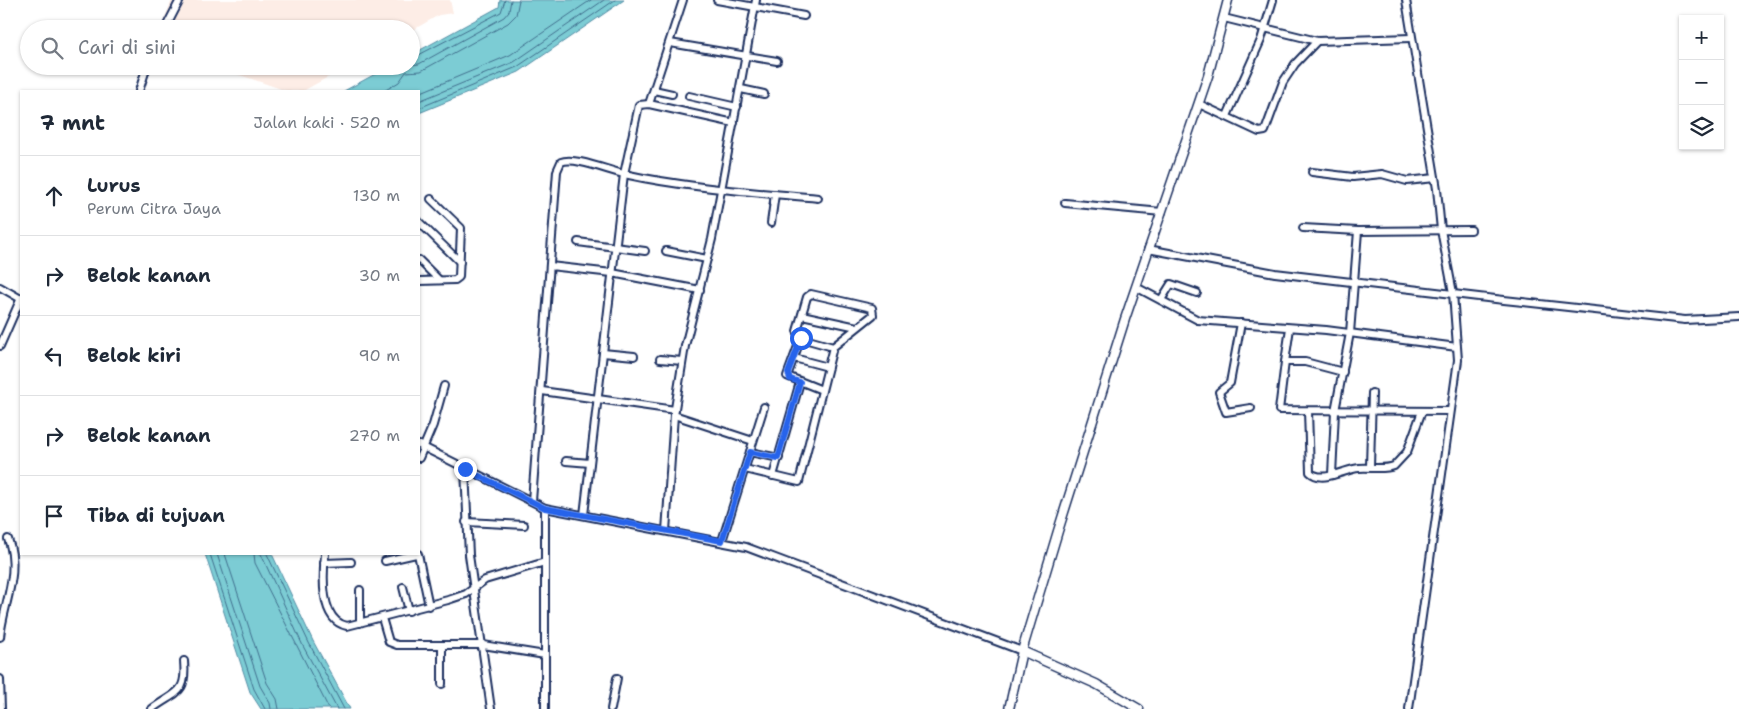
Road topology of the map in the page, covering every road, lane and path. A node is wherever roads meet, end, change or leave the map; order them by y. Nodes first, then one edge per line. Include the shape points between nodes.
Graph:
1 (180, 0) edge
2 (683, 0) edge
3 (717, 0) edge
4 (756, 0) edge
5 (1228, 0) edge
6 (1274, 0) edge
7 (1406, 0) edge
8 (755, 8) junction
9 (804, 16) dead end
10 (1224, 18) junction
11 (170, 20) edge
12 (1266, 27) junction
13 (1411, 38) junction
14 (1317, 41) junction
15 (670, 43) junction
16 (746, 56) junction
17 (777, 61) dead end
18 (144, 75) edge
19 (741, 89) junction
20 (140, 90) edge
21 (654, 90) junction
22 (672, 94) dead end
23 (764, 94) dead end
24 (689, 96) dead end
25 (649, 104) junction
26 (1199, 104) junction
27 (737, 107) junction
28 (1227, 116) junction
29 (734, 123) junction
30 (1312, 172) dead end
31 (624, 174) junction
32 (1435, 178) junction
33 (721, 189) junction
34 (775, 194) junction
35 (818, 198) dead end
36 (431, 199) dead end
37 (1065, 203) dead end
38 (1162, 212) junction
39 (420, 223) edge
40 (771, 223) dead end
41 (1303, 228) dead end
42 (1441, 230) junction
43 (1471, 230) dead end
44 (1358, 231) junction
45 (578, 242) dead end
46 (615, 248) junction
47 (1148, 249) junction
48 (645, 251) dead end
49 (666, 251) dead end
50 (707, 259) junction
51 (420, 261) edge
52 (460, 262) junction
53 (550, 266) junction
54 (612, 273) junction
55 (439, 280) junction
56 (420, 281) edge
57 (1355, 282) junction
58 (0, 287) edge
59 (1136, 287) junction
60 (700, 290) junction
61 (1196, 292) dead end
62 (1453, 293) junction
63 (20, 297) edge
64 (20, 300) edge
65 (1161, 300) junction
66 (802, 315) junction
67 (1736, 317) edge
68 (1241, 323) junction
69 (857, 328) junction
70 (1290, 328) junction
71 (1350, 333) junction
72 (801, 338) junction
73 (0, 346) edge
74 (833, 347) junction
75 (1457, 347) junction
76 (603, 353) junction
77 (634, 356) dead end
78 (794, 358) junction
79 (660, 359) dead end
80 (682, 361) junction
81 (1285, 362) junction
82 (828, 367) junction
83 (1343, 372) junction
84 (800, 382) junction
85 (444, 386) dead end
86 (822, 390) junction
87 (542, 391) junction
88 (1372, 393) dead end
89 (597, 399) junction
90 (764, 407) dead end
91 (1251, 408) dead end
92 (1371, 410) junction
93 (1308, 411) junction
94 (1335, 411) junction
95 (1422, 411) junction
96 (1450, 411) junction
97 (675, 412) junction
98 (753, 441) junction
99 (421, 446) edge
100 (750, 452) junction
101 (778, 458) junction
102 (566, 461) dead end
103 (590, 463) junction
104 (1370, 467) junction
105 (745, 468) junction
106 (465, 469) junction
107 (1332, 475) junction
108 (774, 476) junction
109 (532, 502) junction
110 (545, 508) junction
111 (584, 516) junction
112 (466, 522) junction
113 (524, 525) dead end
114 (666, 531) junction
115 (8, 539) dead end
116 (722, 541) junction
117 (325, 555) edge
118 (412, 555) edge
119 (417, 555) edge
120 (385, 561) dead end
121 (351, 562) dead end
122 (545, 562) junction
123 (324, 563) junction
124 (403, 587) dead end
125 (473, 588) junction
126 (360, 590) dead end
127 (429, 606) junction
128 (409, 611) junction
129 (382, 618) junction
130 (360, 624) junction
131 (0, 638) edge
132 (442, 645) junction
133 (483, 645) junction
134 (1022, 651) junction
135 (545, 655) junction
136 (184, 661) dead end
137 (617, 678) dead end
138 (0, 679) edge
139 (442, 684) dead end
140 (1, 709) edge
141 (152, 709) edge
142 (491, 709) edge
143 (545, 709) edge
144 (611, 709) edge
145 (1009, 709) edge
146 (1139, 709) edge
147 (1409, 709) edge

1 - 11 street
2 - 15 street
3 - 8 street
4 - 8 street
5 - 10 street
6 - 12 street
7 - 13 street
8 - 9 street
8 - 16 street
10 - 12 street
10 - 26 street
12 - 14 street
12 - 28 street
13 - 14 street
13 - 32 street
14 - 28 street via 1283,82 1264,131 1259,132
15 - 16 street
15 - 21 street
16 - 17 street
16 - 19 street
18 - 20 street
19 - 23 street
19 - 27 street
21 - 22 street
21 - 25 street
24 - 27 street
25 - 29 street
25 - 31 street via 639,105
26 - 28 street
26 - 38 street
27 - 29 street
29 - 33 street
30 - 32 street via 1354,177 1385,174 1407,181
31 - 33 street
31 - 46 street
31 - 53 street via 572,161 561,162
32 - 42 street
33 - 34 street
33 - 50 street
34 - 35 street
34 - 40 street
36 - 52 street via 460,228
37 - 38 street
38 - 47 street
39 - 52 street
41 - 44 street
42 - 43 street
42 - 44 street
42 - 62 street
44 - 57 street
45 - 46 street
46 - 48 street
46 - 54 street
47 - 57 street via 1275,273
47 - 59 street
49 - 50 street
50 - 60 street
51 - 55 street
52 - 55 street via 457,279
53 - 54 street
53 - 87 street
54 - 60 street
54 - 76 street
55 - 56 street
57 - 62 street
57 - 71 street
58 - 63 street
59 - 65 street
59 - 134 street
60 - 80 street
61 - 65 street via 1171,284
62 - 67 street via 1686,320
62 - 75 street
64 - 73 street
65 - 68 street via 1192,318
66 - 69 street
66 - 69 street via 810,294 872,308 873,315
66 - 72 street via 797,331
68 - 70 street
68 - 91 street via 1230,383 1219,392 1226,412
69 - 74 street
70 - 71 street
70 - 81 street
71 - 75 street
71 - 83 street
72 - 74 street
72 - 78 street
74 - 82 street
75 - 96 street
76 - 77 street
76 - 89 street
78 - 82 street
78 - 84 street via 788,376
79 - 80 street
80 - 97 street
81 - 83 street via 1305,362
81 - 93 street via 1279,410
82 - 86 street
83 - 94 street
84 - 86 street
84 - 101 street
85 - 99 street via 434,426
86 - 108 street via 799,482
87 - 89 street
87 - 109 street
88 - 92 street
89 - 97 street
89 - 103 street
90 - 98 street
92 - 94 street
92 - 95 street
92 - 104 street
93 - 94 street
93 - 107 street via 1310,472 1317,476
94 - 107 street
95 - 96 street
95 - 104 street via 1412,441 1401,460 1393,467
96 - 147 street
97 - 98 street
97 - 114 street
98 - 100 street
99 - 106 street
100 - 101 street
100 - 105 street
101 - 108 street
102 - 103 street
103 - 111 street
104 - 107 street
105 - 108 street
105 - 116 street
106 - 109 street
106 - 112 street
109 - 110 street
110 - 111 street
110 - 122 street
111 - 114 street
112 - 113 street
112 - 125 street
114 - 116 street
115 - 131 street via 12,579
116 - 134 street via 831,578
117 - 123 street
118 - 120 street
119 - 127 street
121 - 123 street
122 - 125 street via 500,574
122 - 135 street
123 - 130 street via 324,594 330,610 344,626
124 - 128 street
125 - 127 street via 466,594
125 - 133 street
126 - 130 street
127 - 128 street
128 - 129 street
129 - 130 street
129 - 132 street via 392,644
132 - 133 street
132 - 139 street
133 - 135 street
133 - 142 street
134 - 145 street
134 - 146 street via 1084,678
135 - 143 street
136 - 141 street via 186,679 182,688
137 - 144 street
138 - 140 street

